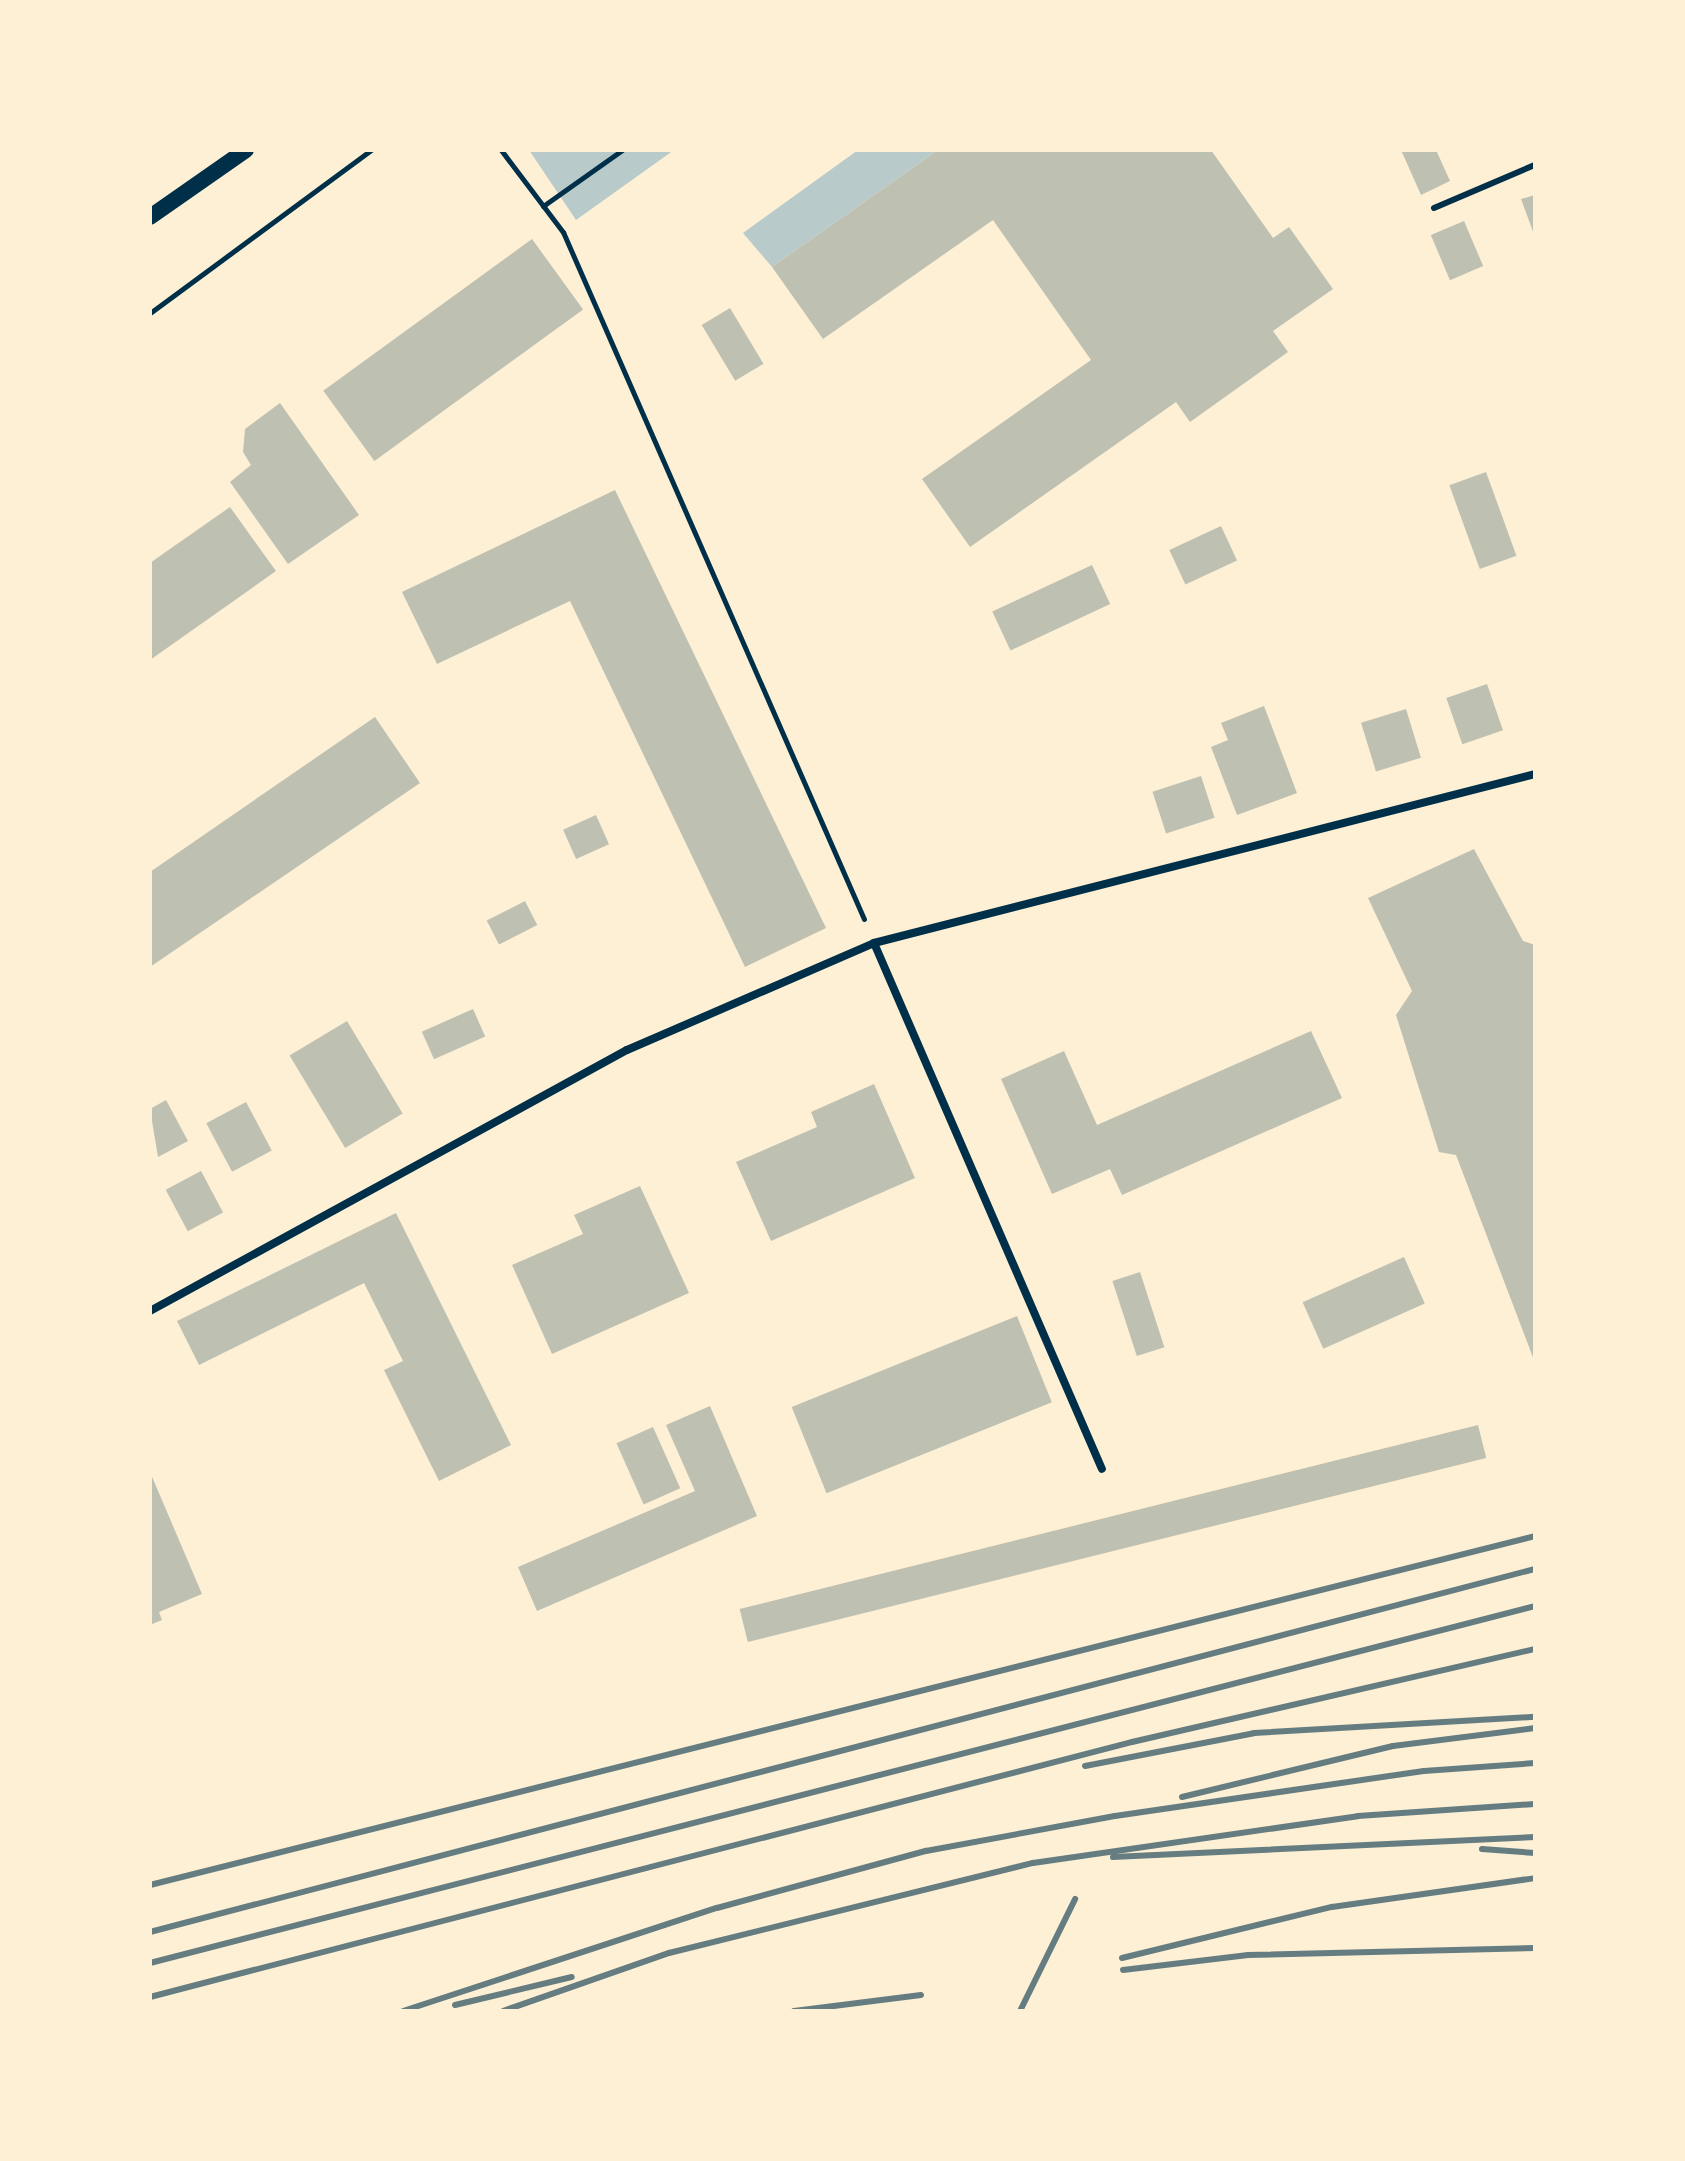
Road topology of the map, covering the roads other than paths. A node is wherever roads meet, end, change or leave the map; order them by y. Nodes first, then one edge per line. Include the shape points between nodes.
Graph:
1 (246, 150) edge
2 (1535, 165) edge
3 (1434, 208) dead end
4 (150, 217) edge
5 (1535, 774) edge
6 (874, 943) junction
7 (150, 1311) edge
8 (1102, 1469) dead end

1 - 4 main road
2 - 3 lane
5 - 6 street
6 - 7 street via 627,1050
6 - 8 street

